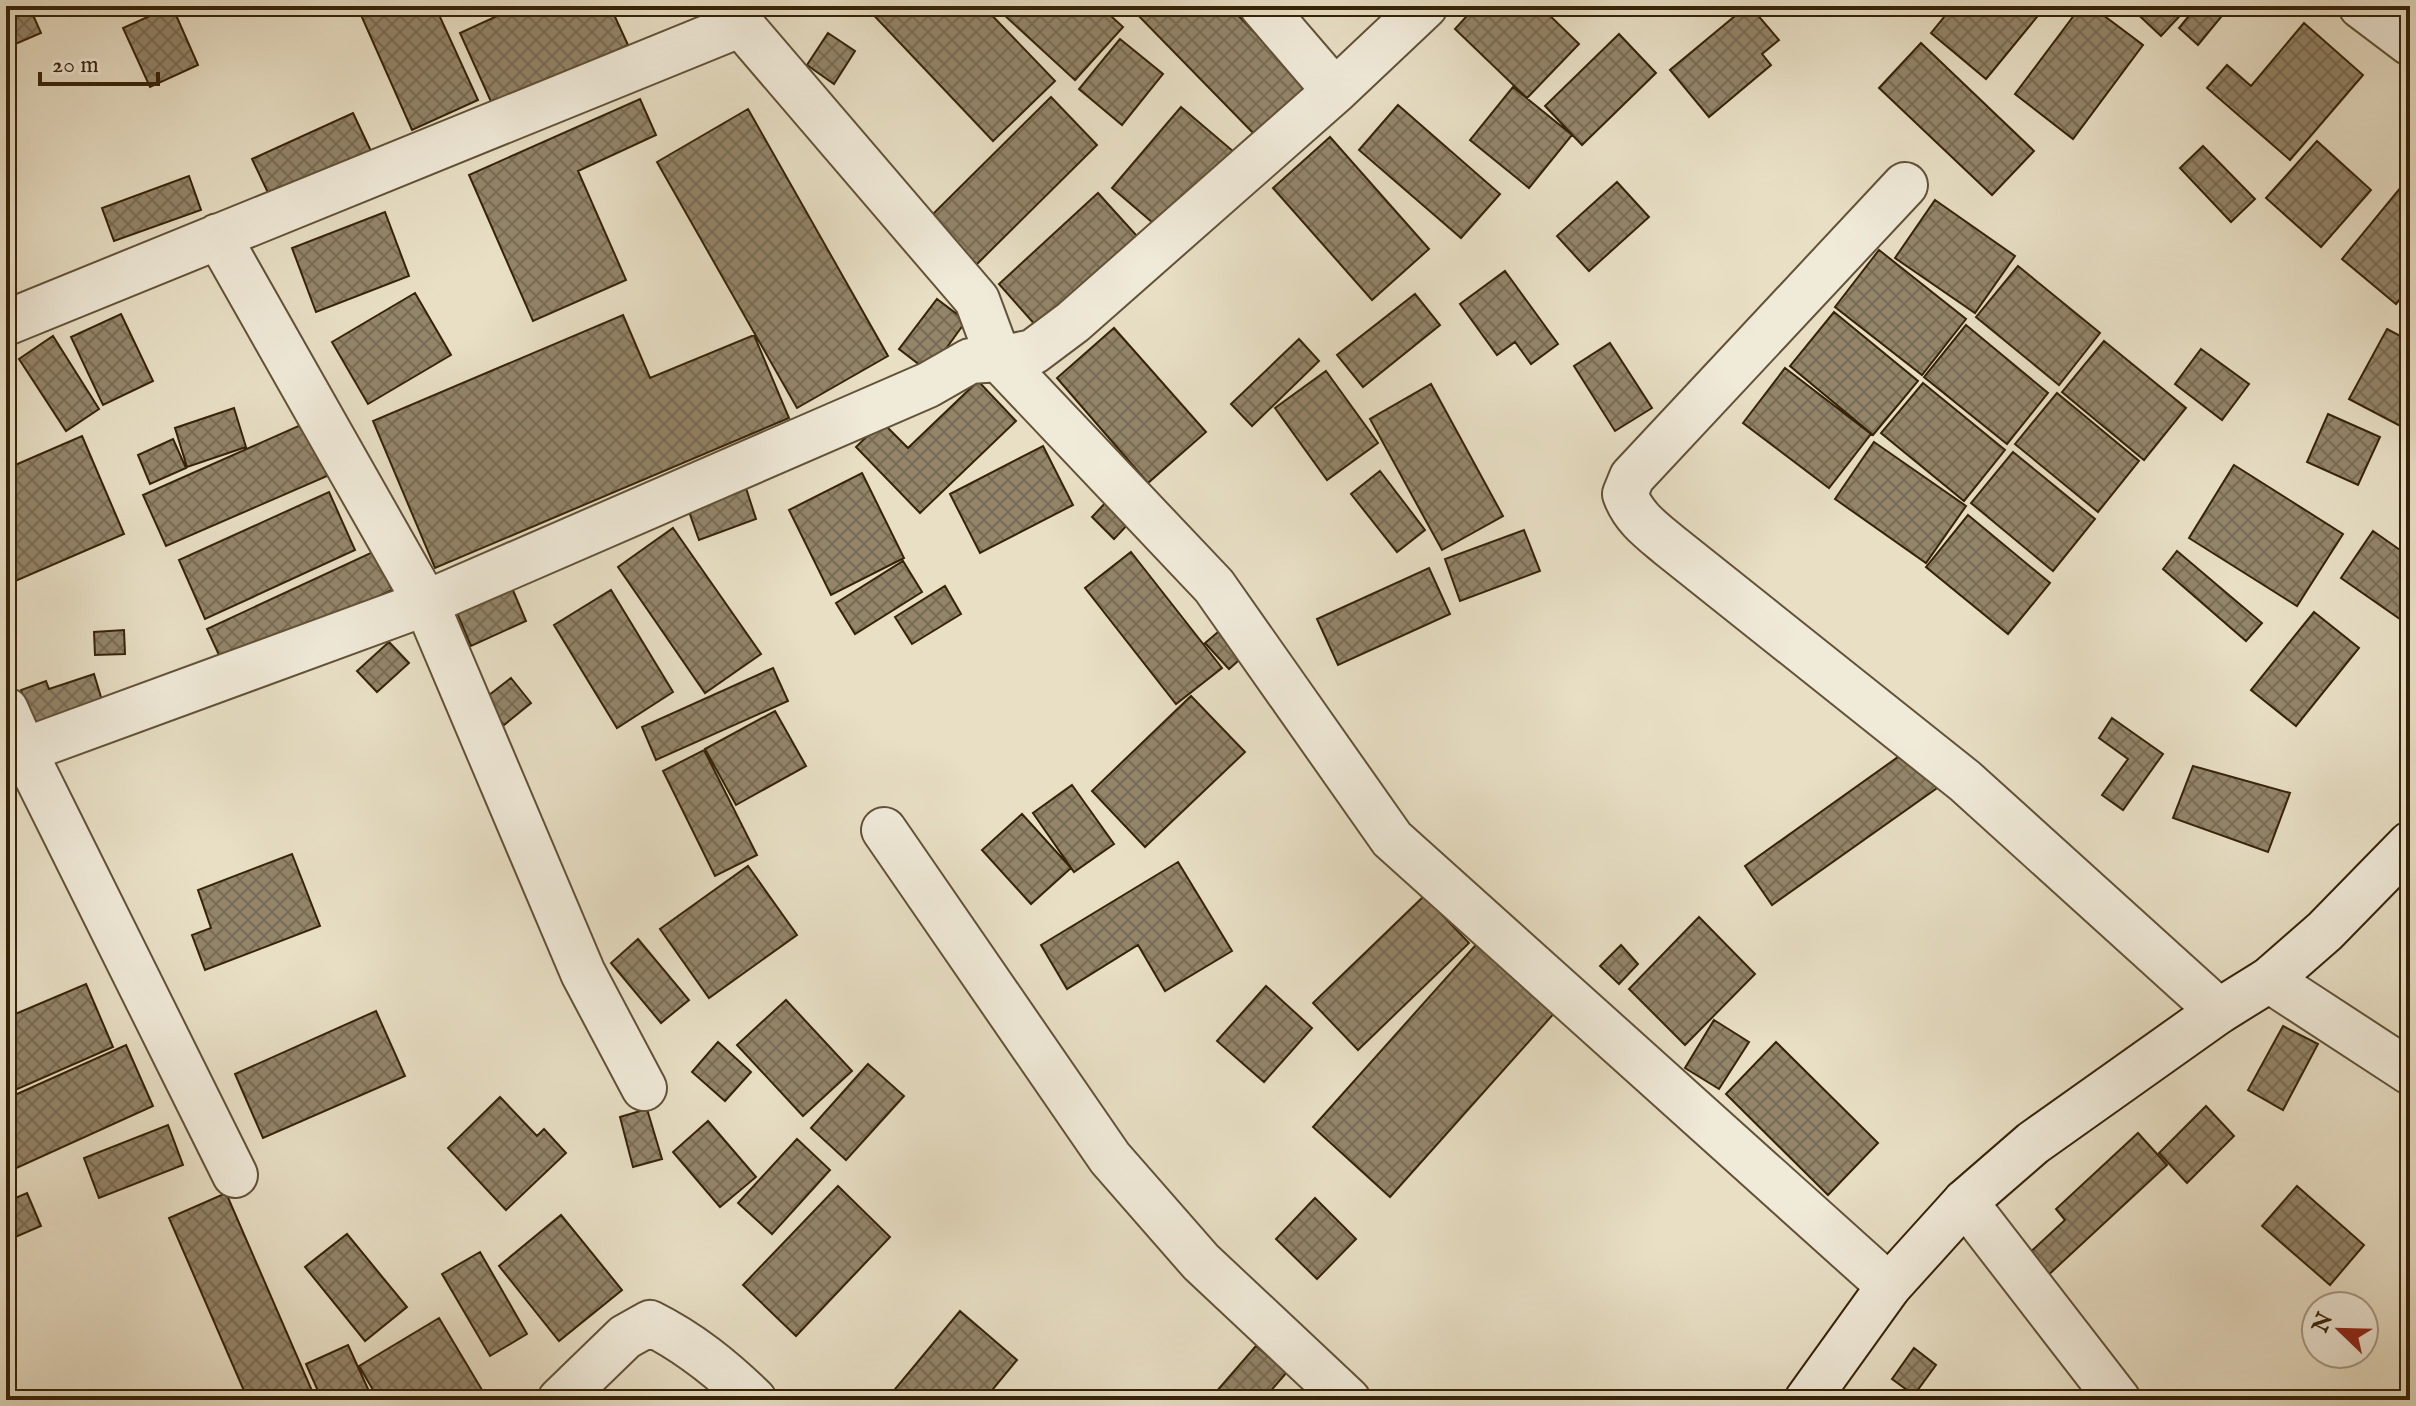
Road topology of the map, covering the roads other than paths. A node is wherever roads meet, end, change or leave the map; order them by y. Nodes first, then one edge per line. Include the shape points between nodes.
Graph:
1 (1262, 6) edge
2 (1425, 6) edge
3 (2361, 6) edge
4 (732, 16) edge
5 (2410, 43) edge
6 (1335, 91) junction
7 (1905, 185) dead end
8 (218, 236) junction
9 (6, 323) edge
10 (999, 359) junction
11 (426, 603) junction
12 (6, 710) edge
13 (15, 754) edge
14 (884, 830) dead end
15 (2410, 844) edge
16 (2269, 980) junction
17 (2219, 1011) junction
18 (2410, 1072) edge
19 (644, 1088) dead end
20 (235, 1175) dead end
21 (1965, 1202) junction
22 (1889, 1286) junction
23 (560, 1400) edge
24 (754, 1400) edge
25 (1348, 1400) edge
26 (1807, 1400) edge
27 (2118, 1400) edge

1 - 6 street
2 - 6 street
3 - 5 street
4 - 8 street
4 - 10 street via 977,300
6 - 10 street via 1073,322 1033,352
7 - 17 street via 1632,477 1625,494 1644,524 1965,781
8 - 9 street
8 - 11 street
10 - 11 street via 970,361 928,385
10 - 22 street via 1214,586 1392,839
11 - 13 street
11 - 19 street via 583,973
12 - 13 street
13 - 20 street
14 - 25 street via 1110,1158 1201,1262
15 - 16 street
16 - 17 street
16 - 18 street
17 - 21 street via 2033,1143
21 - 22 street
21 - 27 street
22 - 26 street
23 - 24 street via 625,1337 650,1323 718,1365

